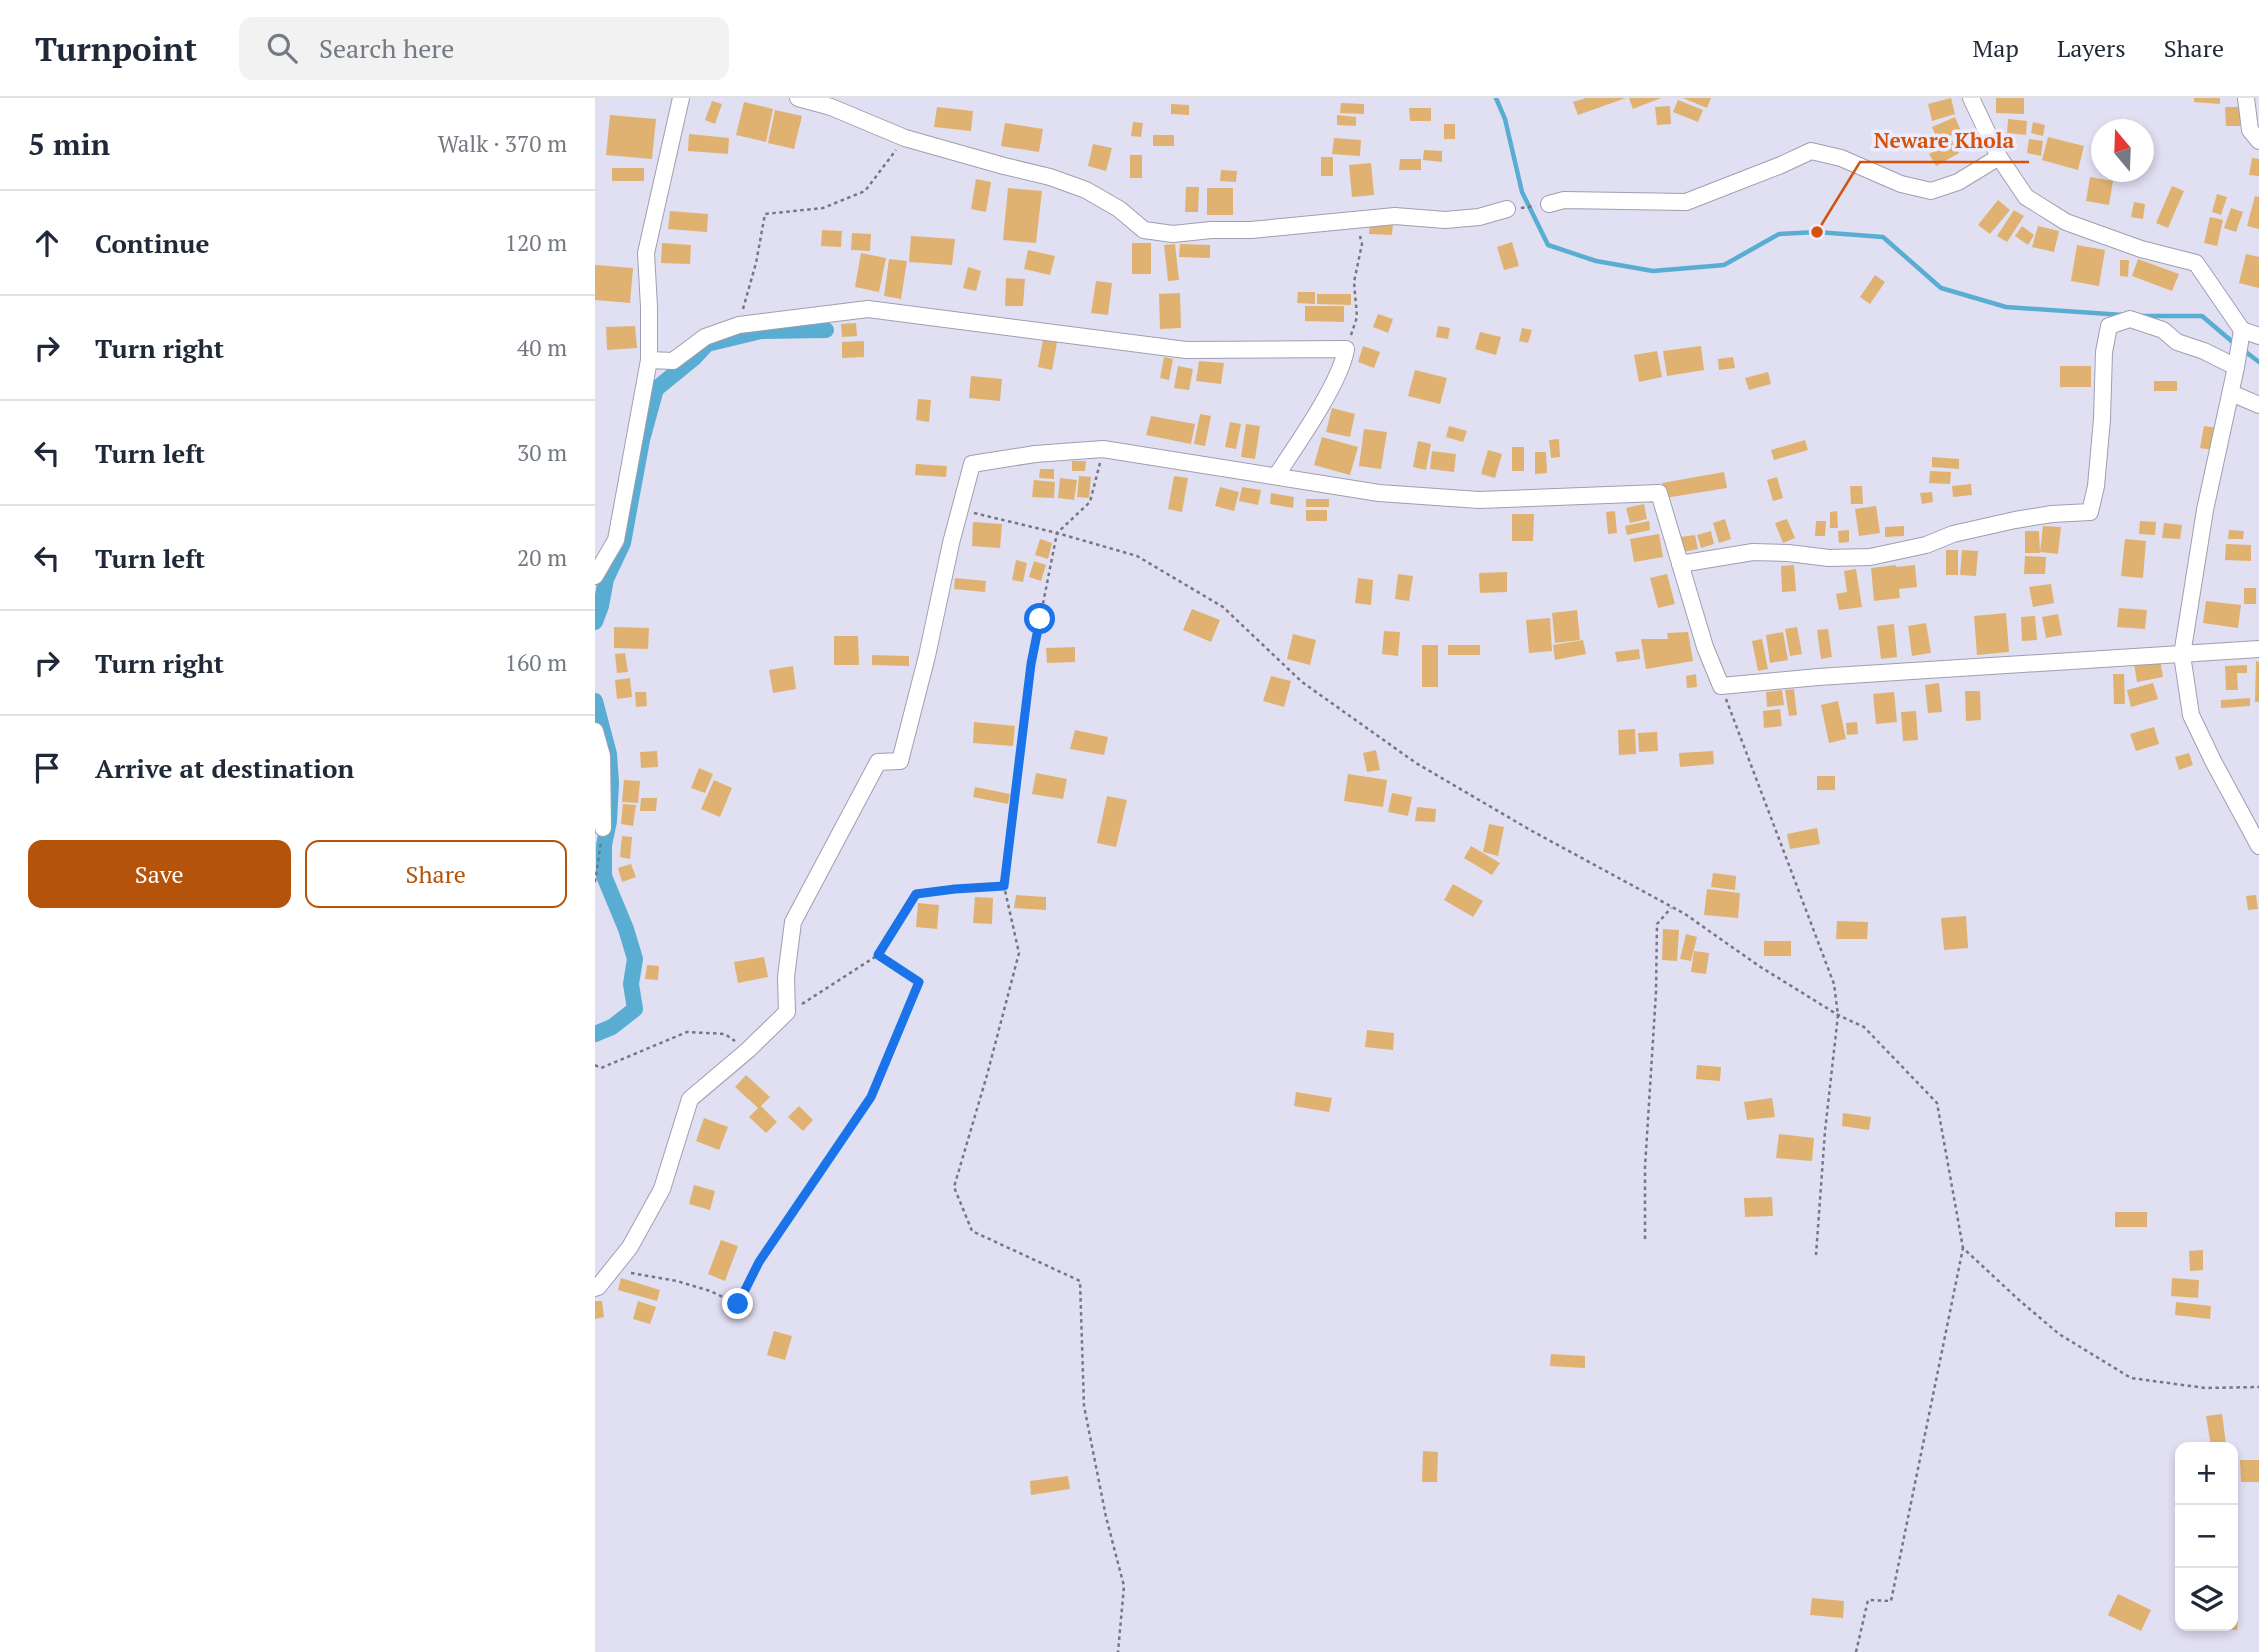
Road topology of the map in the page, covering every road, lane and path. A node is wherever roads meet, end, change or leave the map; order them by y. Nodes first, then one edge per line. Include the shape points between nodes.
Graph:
1 (681, 98) edge
2 (798, 98) edge
3 (1971, 98) edge
4 (2246, 98) edge
5 (905, 138) junction
6 (2259, 141) edge
7 (1999, 157) junction
8 (1549, 204) joint
9 (1507, 209) joint
10 (1356, 219) junction
11 (739, 325) junction
12 (2242, 330) junction
13 (2259, 336) edge
14 (1346, 349) junction
15 (649, 360) junction
16 (2236, 367) junction
17 (2231, 393) junction
18 (2259, 405) edge
19 (1103, 449) junction
20 (1276, 476) junction
21 (961, 510) junction
22 (1057, 533) junction
23 (1679, 564) junction
24 (595, 576) edge
25 (2259, 649) edge
26 (2182, 655) junction
27 (1721, 686) junction
28 (595, 731) edge
29 (603, 828) joint
30 (2259, 846) edge
31 (595, 882) edge
32 (1004, 886) junction
33 (1671, 908) junction
34 (878, 955) junction
35 (787, 1012) junction
36 (1838, 1015) junction
37 (748, 1050) junction
38 (595, 1065) edge
39 (1645, 1239) dead end
40 (1963, 1248) junction
41 (1816, 1255) dead end
42 (643, 1275) dead end
43 (595, 1288) edge
44 (2259, 1387) edge
45 (1118, 1652) edge
46 (1856, 1652) edge

1 - 15 street via 646,253
2 - 5 street
3 - 7 street
4 - 6 street via 2250,130
5 - 10 street via 1086,190 1144,230 1173,234 1251,230
5 - 11 path via 865,191 823,208 765,214
7 - 8 street via 1958,182 1931,191 1811,151 1686,202 1564,200
7 - 12 street via 2026,197 2066,222 2196,263
8 - 9 path
9 - 10 street via 1445,220
10 - 14 path via 1362,244 1354,282 1357,317
11 - 14 street via 869,309 1187,350
11 - 15 street via 705,337 673,361
12 - 13 street
12 - 16 street
14 - 20 street via 1325,398
15 - 24 street via 616,540
16 - 17 street
16 - 23 street via 2177,342 2163,330 2130,319 2109,326 2090,512 2015,520 1870,557 1753,552
17 - 18 street
17 - 26 street via 2205,510
19 - 20 street
19 - 21 street via 972,464
19 - 22 path via 1090,502
20 - 23 street via 1378,493 1479,500 1659,493
21 - 22 path
21 - 35 street via 899,761 878,762 793,922
22 - 32 path via 1031,664
22 - 33 path via 1137,556 1223,607 1302,682 1416,762
23 - 27 street
25 - 26 street
26 - 27 street
26 - 30 street via 2191,715
27 - 36 path via 1834,984
28 - 29 street via 602,756
29 - 31 path
32 - 34 path via 916,894
32 - 45 path via 1019,953 954,1187 972,1231 1080,1282 1084,1406 1124,1586
33 - 36 path
33 - 39 path via 1657,924
34 - 35 path
34 - 42 path via 919,982 871,1097 759,1262 738,1304 710,1291
35 - 37 street
36 - 40 path via 1864,1027 1937,1103
36 - 41 path
37 - 38 path via 725,1034 687,1032 601,1068
37 - 43 street via 690,1099 662,1189 630,1247
40 - 44 path via 2059,1334 2131,1378 2205,1388
40 - 46 path via 1891,1601 1868,1600

